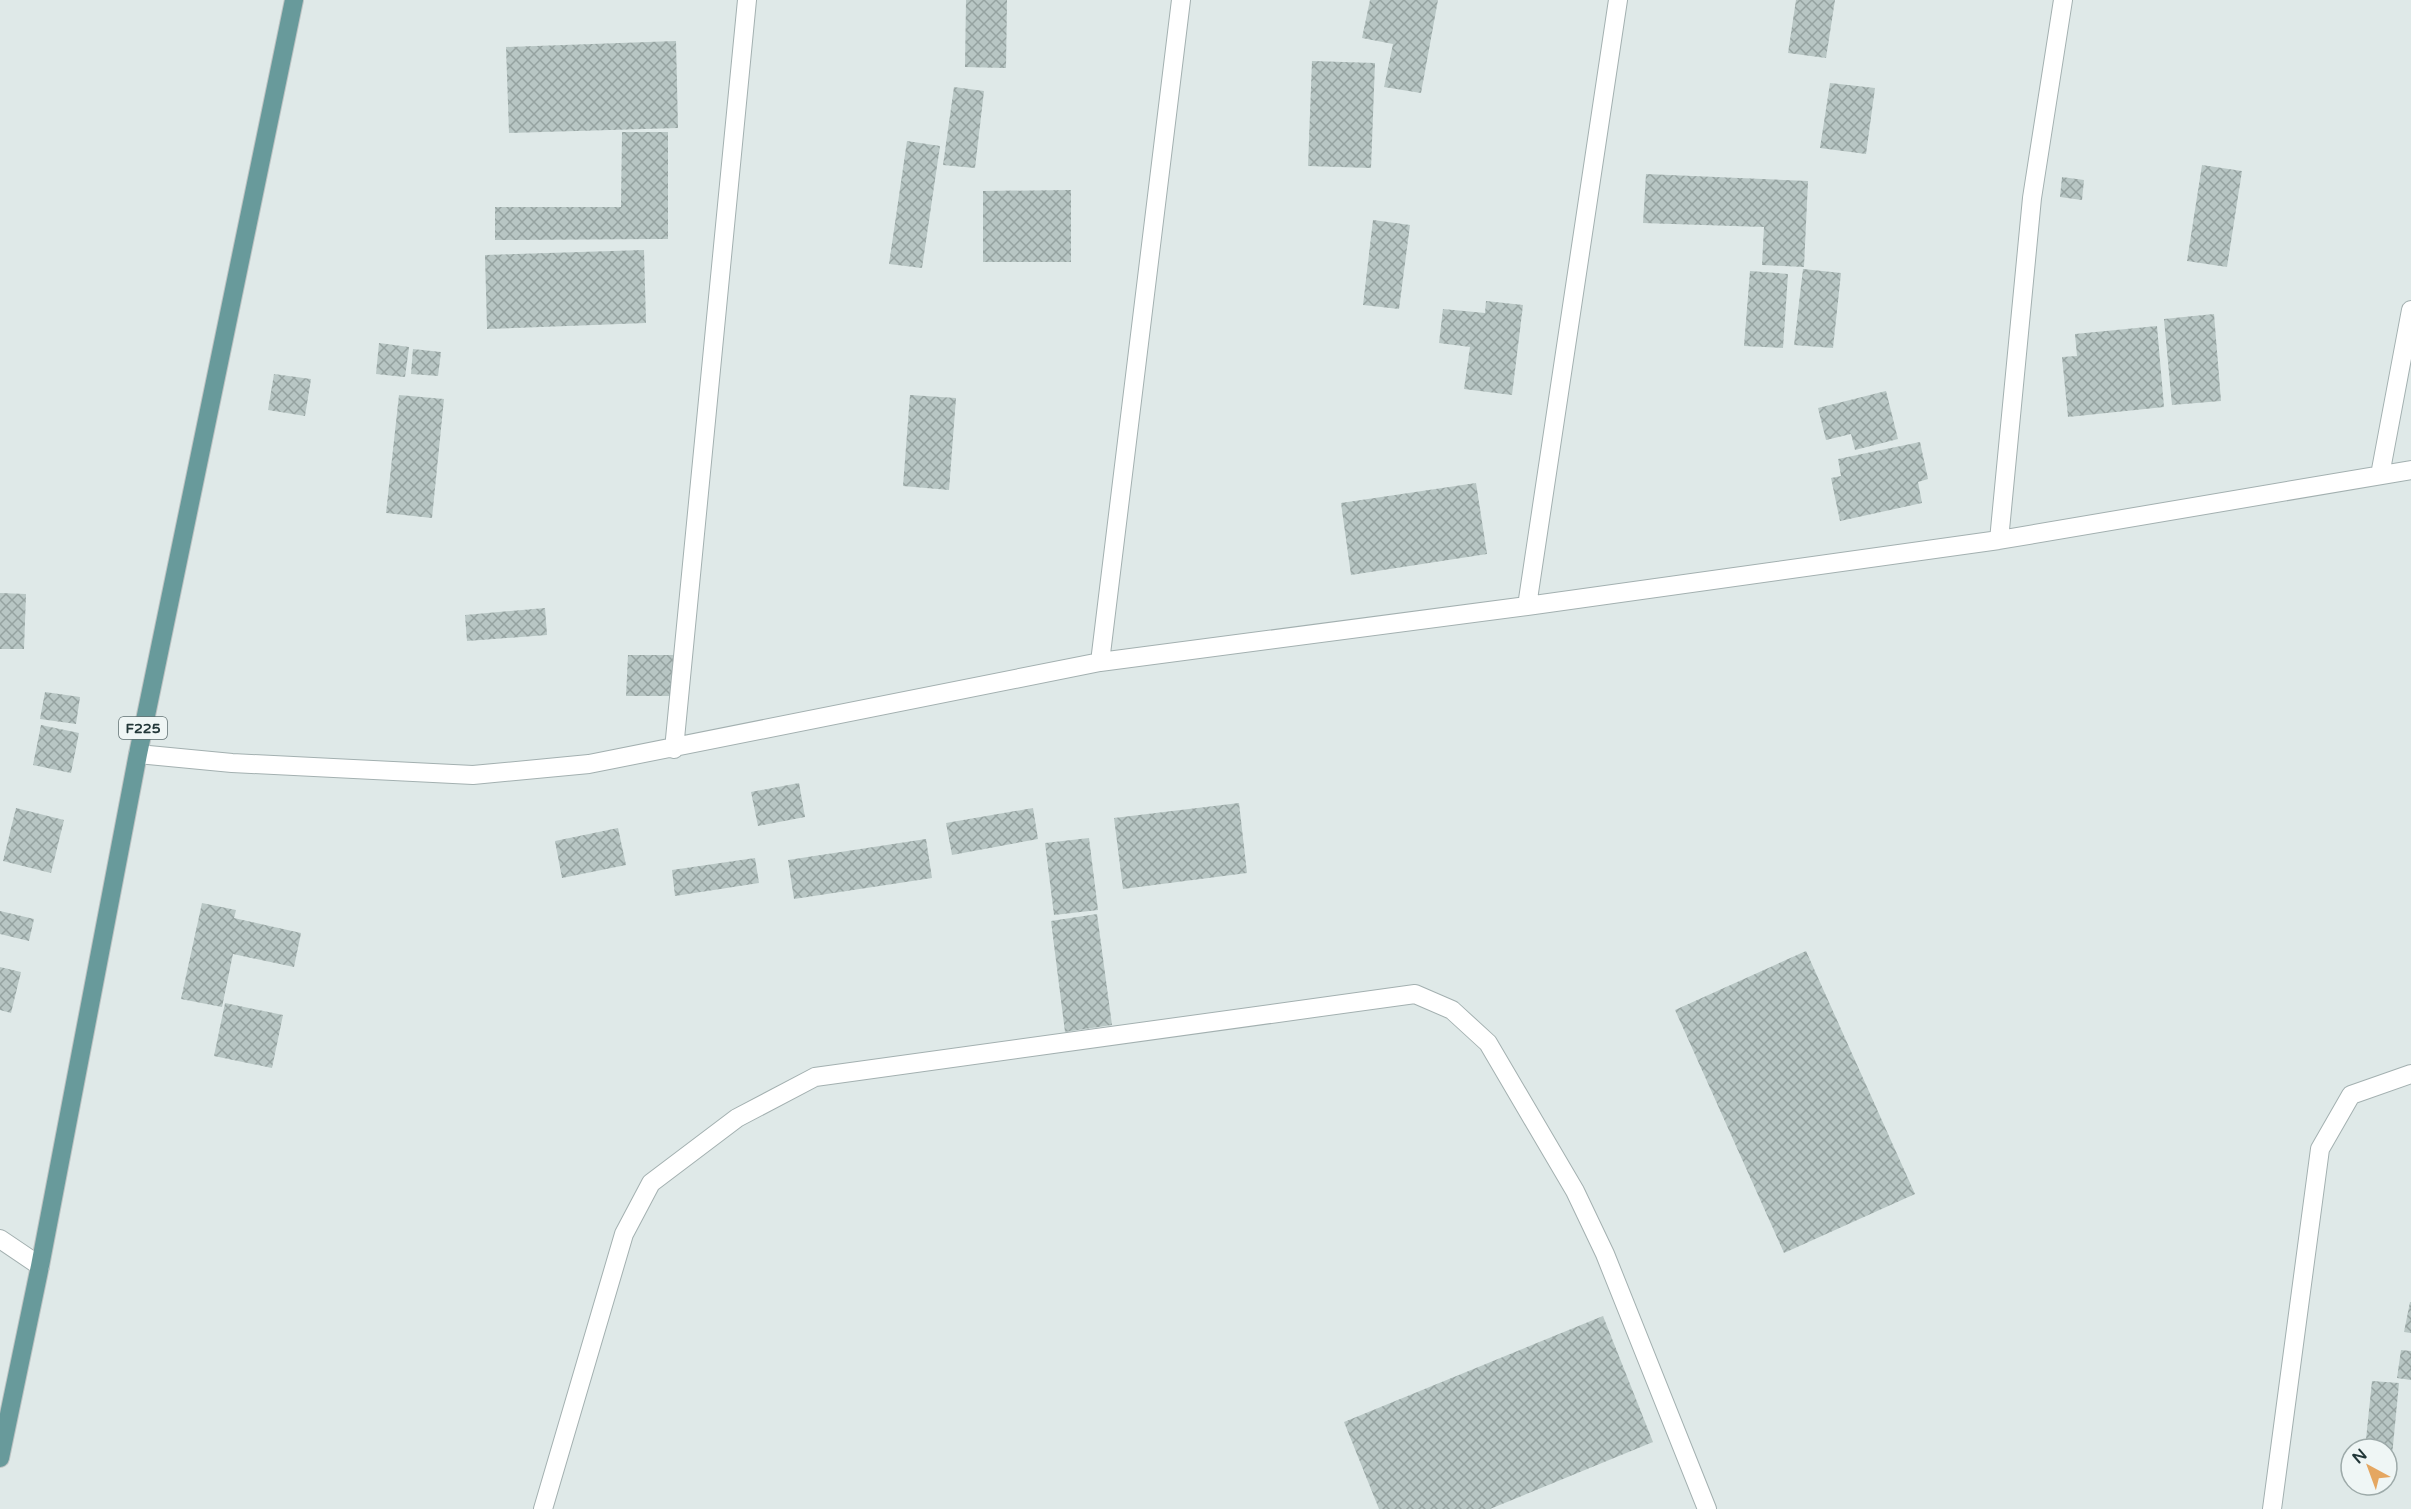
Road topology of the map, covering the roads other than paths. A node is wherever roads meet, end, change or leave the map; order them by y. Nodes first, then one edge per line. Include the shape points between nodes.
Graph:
1 (294, 0) edge
2 (747, 0) edge
3 (1181, 0) edge
4 (1618, 0) edge
5 (2063, 0) edge
6 (2411, 310) edge
7 (2411, 470) edge
8 (2380, 474) junction
9 (2000, 540) junction
10 (1527, 606) junction
11 (1100, 662) junction
12 (674, 749) junction
13 (138, 754) junction
14 (2411, 1074) edge
15 (0, 1239) edge
16 (40, 1266) junction
17 (0, 1458) edge
18 (543, 1509) edge
19 (1707, 1509) edge
20 (2272, 1509) edge

1 - 13 main road, F225
2 - 12 street
3 - 11 street
4 - 10 street
5 - 9 street via 2032,198
6 - 8 street
7 - 8 street
8 - 9 street
9 - 10 street
10 - 11 street
11 - 12 street
12 - 13 street via 589,764 473,775 232,763
13 - 16 main road, F225
14 - 20 street via 2351,1095 2320,1149
15 - 16 street
16 - 17 main road, F225
18 - 19 street via 624,1234 651,1183 737,1118 814,1077 1415,994 1452,1010 1488,1043 1575,1191 1605,1254

